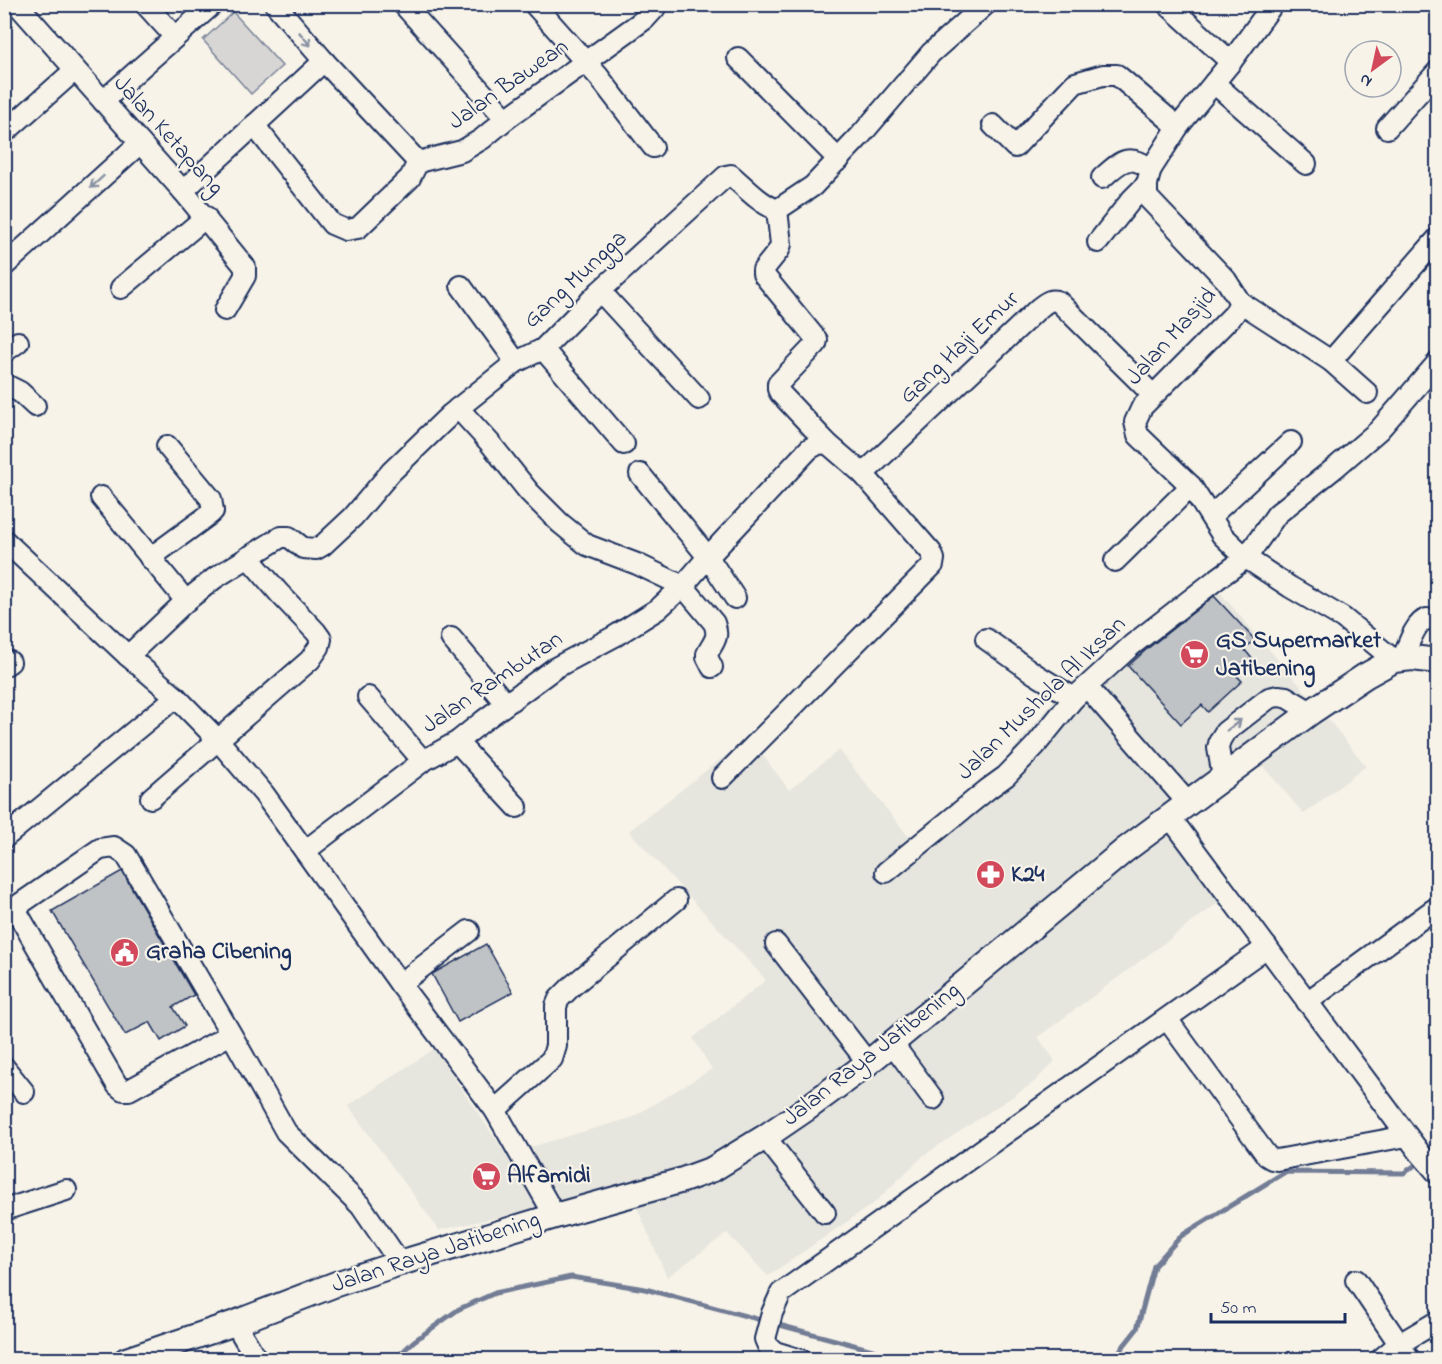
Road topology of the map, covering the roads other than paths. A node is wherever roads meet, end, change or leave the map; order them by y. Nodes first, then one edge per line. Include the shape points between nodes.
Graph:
1 (17, 4) edge
2 (146, 4) edge
3 (213, 4) edge
4 (403, 4) edge
5 (534, 4) edge
6 (986, 4) edge
7 (1167, 4) edge
8 (1267, 7) edge
9 (288, 9) edge
10 (650, 12) edge
11 (176, 37) junction
12 (738, 58) dead end
13 (324, 61) junction
14 (1231, 62) junction
15 (586, 63) junction
16 (75, 70) junction
17 (1437, 71) edge
18 (1221, 89) junction
19 (103, 101) junction
20 (506, 119) junction
21 (993, 125) dead end
22 (254, 126) junction
23 (1178, 127) junction
24 (1388, 128) dead end
25 (4, 134) edge
26 (140, 143) junction
27 (653, 147) dead end
28 (839, 159) junction
29 (418, 162) junction
30 (1306, 164) dead end
31 (1102, 177) dead end
32 (1149, 177) junction
33 (183, 190) junction
34 (777, 210) junction
35 (206, 217) junction
36 (1437, 238) edge
37 (1098, 242) dead end
38 (4, 266) edge
39 (462, 286) dead end
40 (121, 288) dead end
41 (600, 291) junction
42 (1240, 302) junction
43 (225, 310) dead end
44 (543, 349) junction
45 (1330, 361) junction
46 (516, 362) junction
47 (1437, 362) edge
48 (4, 384) edge
49 (1367, 393) dead end
50 (1153, 395) junction
51 (699, 399) dead end
52 (35, 406) dead end
53 (458, 408) junction
54 (1291, 442) dead end
55 (827, 443) junction
56 (624, 444) dead end
57 (167, 446) dead end
58 (640, 474) dead end
59 (863, 474) junction
60 (1191, 486) junction
61 (101, 497) dead end
62 (1211, 516) junction
63 (4, 540) edge
64 (708, 557) junction
65 (150, 558) junction
66 (248, 558) junction
67 (1246, 558) junction
68 (1115, 561) dead end
69 (683, 586) junction
70 (735, 598) dead end
71 (186, 602) junction
72 (1437, 620) edge
73 (451, 638) dead end
74 (986, 639) dead end
75 (128, 656) junction
76 (1398, 659) junction
77 (1437, 661) edge
78 (712, 667) dead end
79 (1094, 695) dead end
80 (176, 697) junction
81 (368, 697) dead end
82 (1074, 698) junction
83 (506, 704) junction
84 (1311, 712) junction
85 (218, 740) junction
86 (457, 742) junction
87 (423, 761) junction
88 (1223, 777) junction
89 (722, 778) dead end
90 (151, 798) dead end
91 (517, 807) dead end
92 (1179, 810) junction
93 (4, 838) edge
94 (305, 851) junction
95 (886, 873) dead end
96 (676, 900) dead end
97 (1437, 908) edge
98 (469, 932) dead end
99 (776, 944) dead end
100 (1267, 947) junction
101 (400, 984) junction
102 (1308, 1002) junction
103 (1167, 1019) junction
104 (231, 1034) junction
105 (892, 1043) junction
106 (868, 1063) junction
107 (4, 1066) edge
108 (24, 1092) dead end
109 (933, 1099) dead end
110 (495, 1110) junction
111 (1407, 1136) junction
112 (765, 1137) junction
113 (1435, 1171) edge
114 (66, 1190) dead end
115 (4, 1210) edge
116 (825, 1213) dead end
117 (555, 1216) junction
118 (400, 1263) junction
119 (1356, 1280) dead end
120 (1437, 1321) edge
121 (235, 1323) junction
122 (1404, 1352) edge
123 (126, 1359) edge
124 (257, 1359) edge
125 (801, 1359) edge
126 (1380, 1359) edge

1 - 16 street, Jalan Ketapang
2 - 11 street
3 - 11 street
4 - 20 street
5 - 15 street
6 - 28 street via 931,53
7 - 14 street
8 - 14 street
9 -> 13 street
10 - 15 street, Jalan Bawean
11 - 19 street
12 - 28 street
13 - 22 street
13 - 29 street
14 - 18 street
15 - 20 street, Jalan Bawean
15 - 27 street
16 - 19 street, Jalan Ketapang
16 - 25 street
17 - 24 street
18 - 23 street
18 - 30 street
19 - 26 street, Jalan Ketapang
20 - 29 street, Jalan Bawean via 462,151
21 - 23 street via 1015,147 1075,83 1117,75
22 - 29 street via 332,224 346,230 358,228 410,178
22 - 33 street
23 - 32 street
26 - 33 street, Jalan Ketapang
26 -> 38 street
28 - 34 street via 813,186
31 - 32 street via 1120,161 1132,160 1141,161
32 - 37 street
32 - 42 street, Jalan Masjid via 1147,197 1226,279
33 - 35 street, Jalan Ketapang
34 - 41 street, Gang Mungga via 726,176
34 - 55 street via 781,244 763,274 817,340 778,384 778,389
35 - 40 street
35 - 43 street, Jalan Ketapang via 246,271
36 - 45 street
39 - 46 street
41 - 44 street, Gang Mungga
41 - 51 street
42 - 45 street
42 - 50 street, Jalan Masjid via 1234,314
44 - 46 street, Gang Mungga
44 - 56 street
45 - 49 street
46 - 53 street, Gang Mungga
47 - 67 street, Jalan Mushola Al Iksan via 1379,430 1277,514
48 - 52 street
50 - 59 street, Gang Haji Emur via 1059,302 1049,301
50 - 60 street, Jalan Masjid via 1135,422 1138,435
53 - 66 street, Gang Mungga via 323,545 303,548 285,536
53 - 69 street via 529,492 587,545
54 - 62 street
55 - 59 street
55 - 64 street, Jalan Rambutan via 809,449
57 - 65 street via 211,499 213,511
58 - 64 street
59 - 89 street via 931,552 933,565
60 - 62 street, Jalan Masjid
60 - 68 street
61 - 65 street
62 - 67 street, Jalan Masjid via 1222,535
63 - 75 street
64 - 69 street, Jalan Rambutan
64 - 70 street
65 - 71 street
66 - 71 street, Gang Mungga
66 - 85 street via 321,639 310,660
67 - 76 street, Jalan Masjid via 1343,618
67 - 82 street, Jalan Mushola Al Iksan via 1132,645
69 - 78 street via 717,630 707,654
69 - 83 street, Jalan Rambutan via 658,609 555,668
71 - 75 street, Gang Mungga
72 - 76 street via 1428,619 1415,629
73 - 83 street
74 - 82 street
75 - 80 street
76 - 77 main road
76 - 84 main road, Jalan Raya Jatibening
79 - 92 street
80 - 85 street
80 - 93 street
81 - 87 street
82 - 95 street, Jalan Mushola Al Iksan via 1006,776
83 - 86 street, Jalan Rambutan
84 - 88 main road, Jalan Raya Jatibening
88 -> 84 street via 1220,740 1269,698 1286,697
85 - 90 street
85 - 94 street
86 - 87 street, Jalan Rambutan
86 - 91 street
87 - 94 street, Jalan Rambutan
88 - 92 main road, Jalan Raya Jatibening
92 - 100 street
92 - 105 main road, Jalan Raya Jatibening
94 - 101 street
96 - 110 street via 559,999 552,1059
97 - 102 street
98 - 101 street
99 - 106 street
100 - 102 street
100 - 103 street
101 - 110 street
102 - 111 street
103 - 111 street via 1272,1159
103 - 125 street via 781,1293 765,1339 775,1352
104 - 104 street via 123,1090 18,914 20,904 100,849 120,850
104 - 118 street via 286,1132 361,1206
105 - 106 main road, Jalan Raya Jatibening
105 - 109 street
106 - 112 main road, Jalan Raya Jatibening
107 - 108 street
110 - 117 street
111 - 113 street
112 - 116 street
112 - 117 main road, Jalan Raya Jatibening via 713,1169 684,1180
114 - 115 street
117 - 118 main road, Jalan Raya Jatibening
118 - 121 main road, Jalan Raya Jatibening
119 - 122 street
120 - 122 street
121 - 123 main road, Jalan Raya Jatibening
121 - 124 street
122 - 126 street

